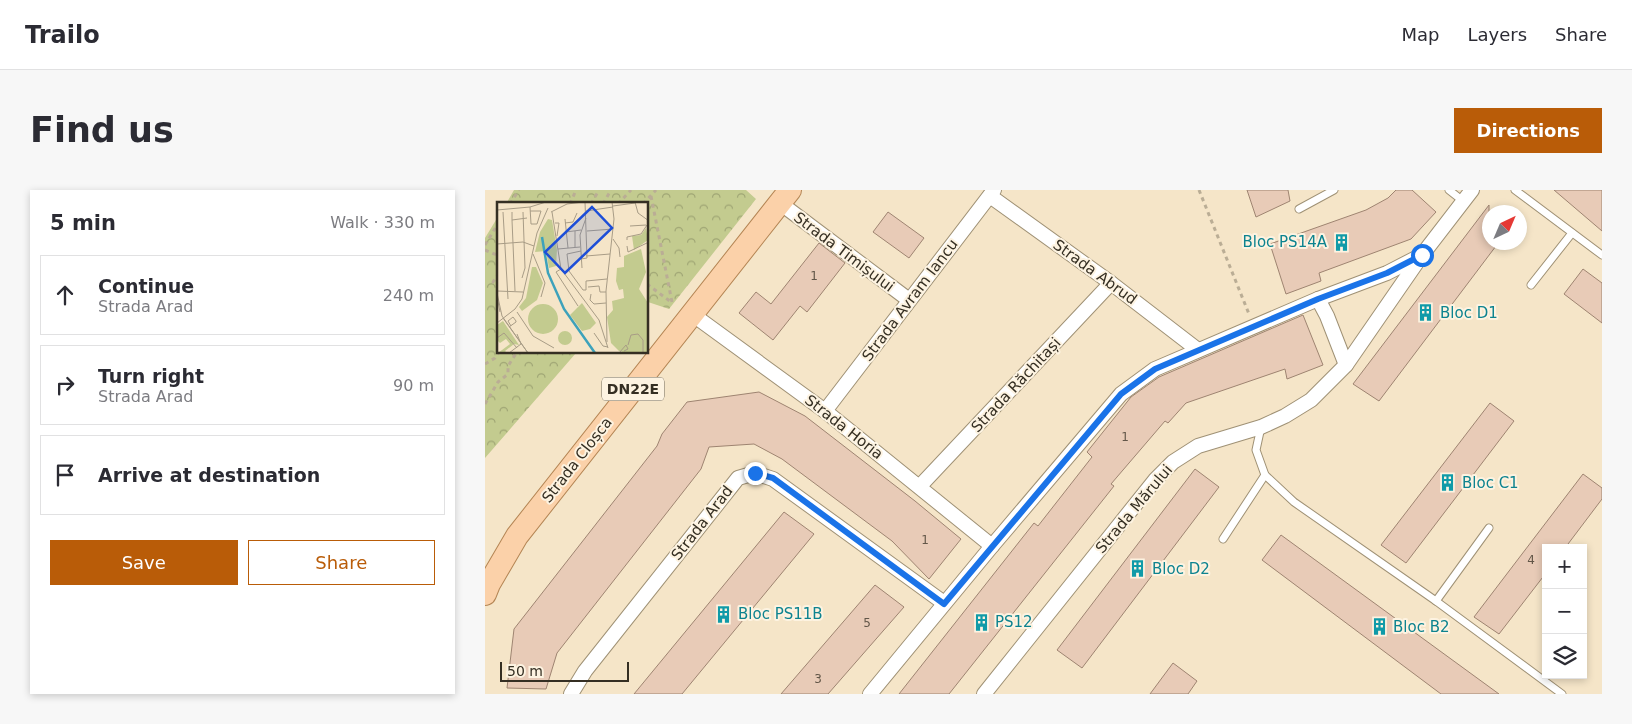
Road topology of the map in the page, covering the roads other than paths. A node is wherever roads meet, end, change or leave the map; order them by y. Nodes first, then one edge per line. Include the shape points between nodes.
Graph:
1 (1334, 190) edge
2 (1449, 190) edge
3 (1472, 190) edge
4 (1515, 190) edge
5 (992, 193) edge
6 (785, 197) edge
7 (1463, 201) junction
8 (1299, 209) dead end
9 (1572, 233) junction
10 (1422, 255) junction
11 (1602, 255) edge
12 (1111, 283) junction
13 (1531, 285) dead end
14 (1318, 299) junction
15 (909, 300) junction
16 (692, 314) junction
17 (1198, 350) junction
18 (1345, 365) junction
19 (825, 411) junction
20 (1261, 427) junction
21 (1265, 475) junction
22 (920, 486) junction
23 (1489, 528) dead end
24 (1223, 539) dead end
25 (992, 546) junction
26 (486, 587) edge
27 (1436, 601) junction
28 (944, 604) junction
29 (571, 694) edge
30 (870, 694) edge
31 (984, 694) edge
32 (1562, 694) edge

1 - 8 lane
2 - 7 lane
3 - 7 street, Strada Mărului
4 - 9 lane
5 - 12 street, Strada Abrud
5 - 15 street, Strada Avram Iancu
6 - 15 street, Strada Timișului
6 - 16 main road, Strada Cloșca / DN22E
7 - 10 street, Strada Mărului
9 - 11 lane
9 - 13 lane
10 - 14 street via 1387,273
10 - 18 street, Strada Mărului
12 - 17 street, Strada Abrud
12 - 22 street, Strada Răchitași
14 - 17 street
14 - 18 street
15 - 19 street, Strada Avram Iancu
16 - 19 street, Strada Horia
16 - 26 main road, Strada Cloșca / DN22E via 517,536
17 - 25 street via 1155,369 1121,394
18 - 20 street, Strada Mărului via 1311,400
19 - 22 street, Strada Horia
20 - 21 lane via 1256,450
20 - 31 street, Strada Mărului via 1198,446 1173,462 1155,480
21 - 24 lane
21 - 27 lane via 1294,502
22 - 25 street, Strada Horia
23 - 27 lane
25 - 28 street
27 - 32 lane
28 - 29 street, Strada Arad via 773,478 755,473 738,478 591,664
28 - 30 street

